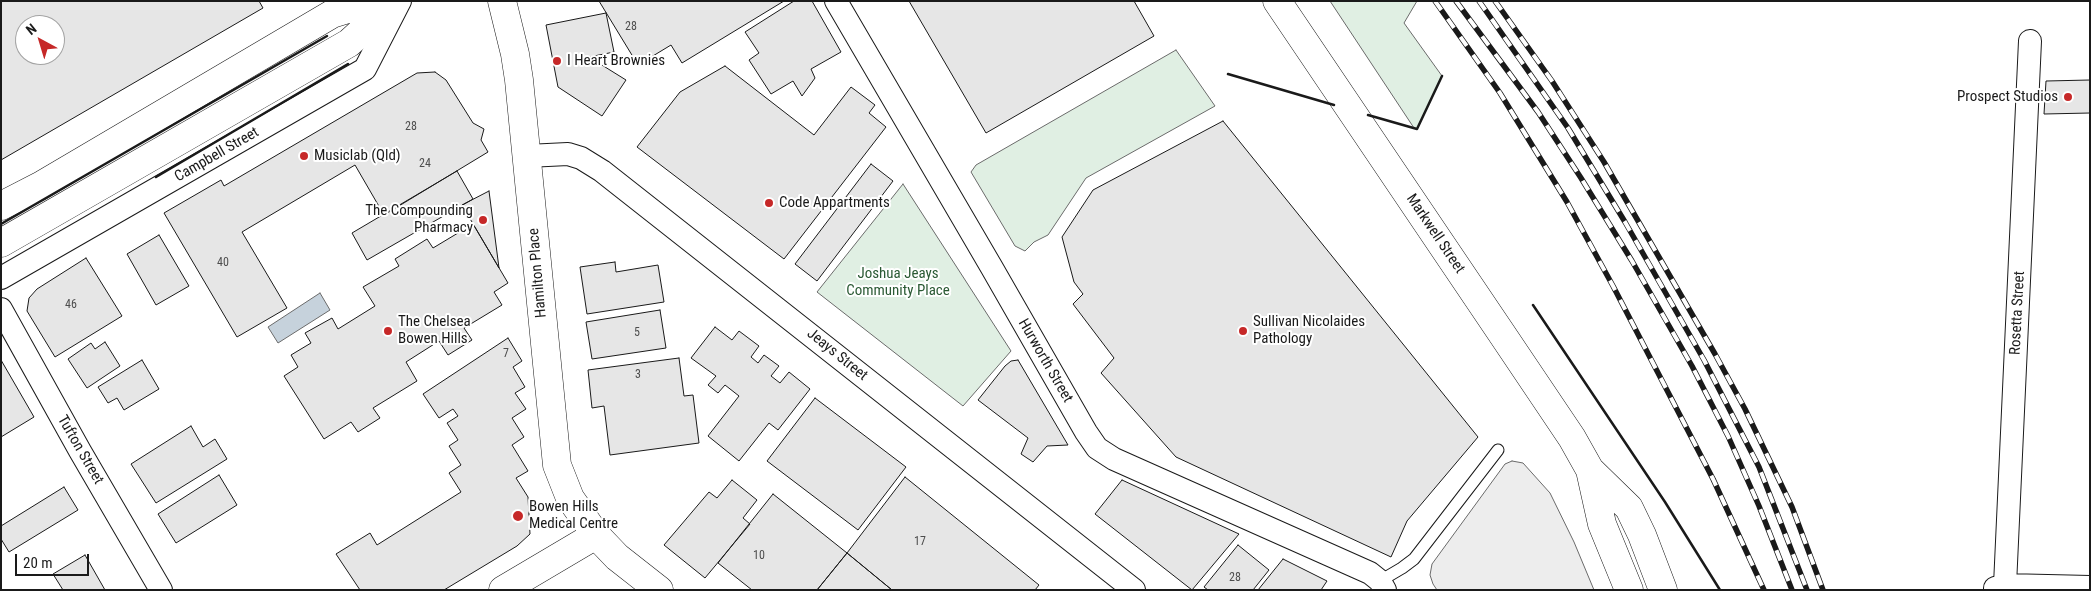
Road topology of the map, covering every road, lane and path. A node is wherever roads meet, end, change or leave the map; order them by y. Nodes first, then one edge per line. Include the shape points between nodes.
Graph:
1 (374, 1) edge
2 (395, 1) edge
3 (400, 1) edge
4 (502, 1) edge
5 (1278, 1) edge
6 (842, 3) edge
7 (2030, 41) dead end
8 (527, 156) junction
9 (1, 206) edge
10 (1, 244) edge
11 (1, 278) edge
12 (1, 309) edge
13 (1498, 450) dead end
14 (1590, 470) junction
15 (596, 535) junction
16 (1382, 585) edge
17 (2090, 587) edge
18 (1996, 588) edge
19 (161, 590) edge
20 (503, 590) edge
21 (659, 590) edge
22 (1134, 590) edge
23 (1629, 590) edge
24 (1663, 590) edge

1 - 9 main road via 332,14
2 - 10 main road via 349,43
3 - 11 street, Campbell Street via 365,69
4 - 8 main road, Hamilton Place via 515,54
5 - 14 main road, Markwell Street via 1572,438
6 - 16 street, Hurworth Street via 1097,448 1114,459 1370,573
7 - 18 street, Rosetta Street
8 - 15 main road, Hamilton Place via 556,460 570,498
8 - 22 street, Jeays Street via 568,154 602,171
12 - 19 street, Tufton Street
13 - 16 lane via 1414,559
14 - 23 main road, Markwell Street via 1602,524
14 - 24 main road, Markwell Street via 1629,508
15 - 20 main road
15 - 21 main road, Hamilton Place via 617,557
17 - 18 street

